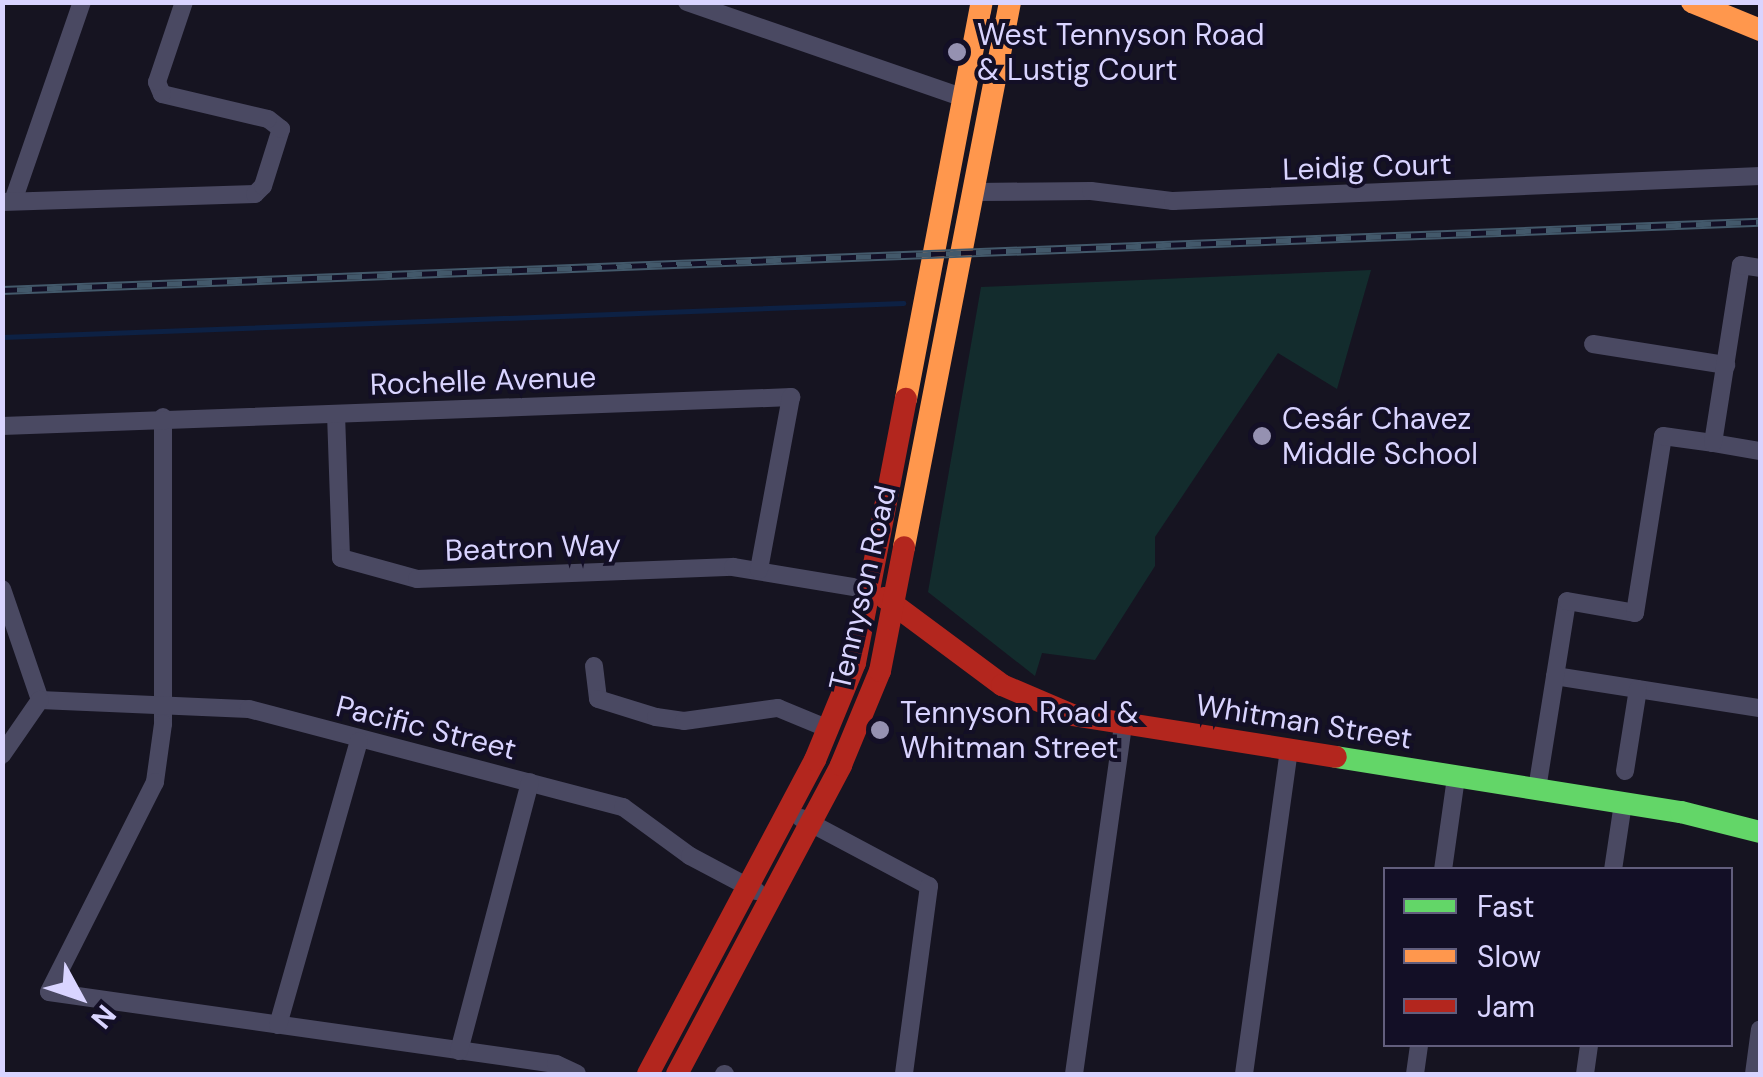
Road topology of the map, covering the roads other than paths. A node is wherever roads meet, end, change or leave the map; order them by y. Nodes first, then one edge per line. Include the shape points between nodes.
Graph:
1 (82, 2) edge
2 (184, 2) edge
3 (687, 2) edge
4 (982, 2) edge
5 (1010, 2) edge
6 (1692, 2) edge
7 (1760, 30) edge
8 (964, 98) junction
9 (1760, 176) edge
10 (975, 192) junction
11 (8, 202) edge
12 (1760, 268) edge
13 (1593, 344) dead end
14 (1726, 365) junction
15 (336, 414) junction
16 (163, 417) junction
17 (2, 426) edge
18 (1713, 444) junction
19 (1760, 451) edge
20 (760, 570) junction
21 (872, 590) junction
22 (3, 594) edge
23 (896, 604) junction
24 (594, 666) dead end
25 (1555, 676) junction
26 (1638, 689) junction
27 (40, 700) junction
28 (162, 703) junction
29 (1760, 708) edge
30 (1123, 725) junction
31 (830, 729) junction
32 (359, 741) junction
33 (1289, 750) junction
34 (2, 754) edge
35 (1625, 771) dead end
36 (1456, 777) junction
37 (530, 782) junction
38 (1537, 789) junction
39 (1622, 803) junction
40 (788, 811) junction
41 (810, 823) junction
42 (1760, 832) edge
43 (1443, 867) edge
44 (1614, 867) edge
45 (748, 886) junction
46 (770, 899) junction
47 (278, 1025) junction
48 (1760, 1029) edge
49 (1419, 1047) edge
50 (1588, 1047) edge
51 (459, 1051) junction
52 (577, 1074) edge
53 (648, 1074) edge
54 (677, 1074) edge
55 (904, 1074) edge
56 (1074, 1074) edge
57 (1244, 1074) edge
58 (1415, 1074) edge
59 (1584, 1074) edge
60 (1754, 1074) edge

1 - 11 street
2 - 11 street via 156,82 162,94 281,128 255,194
3 - 8 street
4 - 8 main road, Tennyson Road
5 - 10 main road, Tennyson Road
6 - 7 main road
8 - 21 main road, Tennyson Road
9 - 10 street, Leidig Court via 1173,201 1090,191
10 - 23 main road, Tennyson Road
12 - 14 street via 1741,265
13 - 14 street
14 - 18 street
15 - 16 street, Rochelle Avenue
15 - 20 street, Beatron Way via 341,558 441,580
15 - 20 street, Rochelle Avenue via 791,397
16 - 17 street, Rochelle Avenue
16 - 28 street
18 - 19 street
18 - 25 street via 1664,436 1635,613 1567,602
20 - 21 street, Beatron Way
21 - 23 main road, Whitman Street
21 - 31 main road, Tennyson Road
22 - 27 street
23 - 30 main road, Whitman Street via 1024,697
23 - 41 main road, Tennyson Road via 869,701
24 - 31 street via 598,699 638,712 684,721 730,709 778,708
25 - 26 street
25 - 38 street
26 - 29 street
26 - 35 street
27 - 28 street, Pacific Street
27 - 34 street
28 - 32 street, Pacific Street via 249,709
28 - 47 street via 155,782 142,817 48,992
30 - 33 main road, Whitman Street
30 - 56 street
31 - 40 main road, Tennyson Road
32 - 37 street, Pacific Street
32 - 47 street
33 - 36 main road, Whitman Street
33 - 57 street
36 - 38 main road, Whitman Street
36 - 43 street
37 - 45 street, Pacific Street via 637,813 690,856
37 - 51 street
38 - 39 main road, Whitman Street
39 - 42 main road, Whitman Street
39 - 44 street
40 - 41 street
40 - 45 main road, Tennyson Road
41 - 46 main road, Tennyson Road
41 - 55 street via 929,886
45 - 46 street, Pacific Street
45 - 53 main road, Tennyson Road
46 - 54 main road, Tennyson Road
47 - 51 street
48 - 60 street
49 - 58 street
50 - 59 street
51 - 52 street via 556,1064

